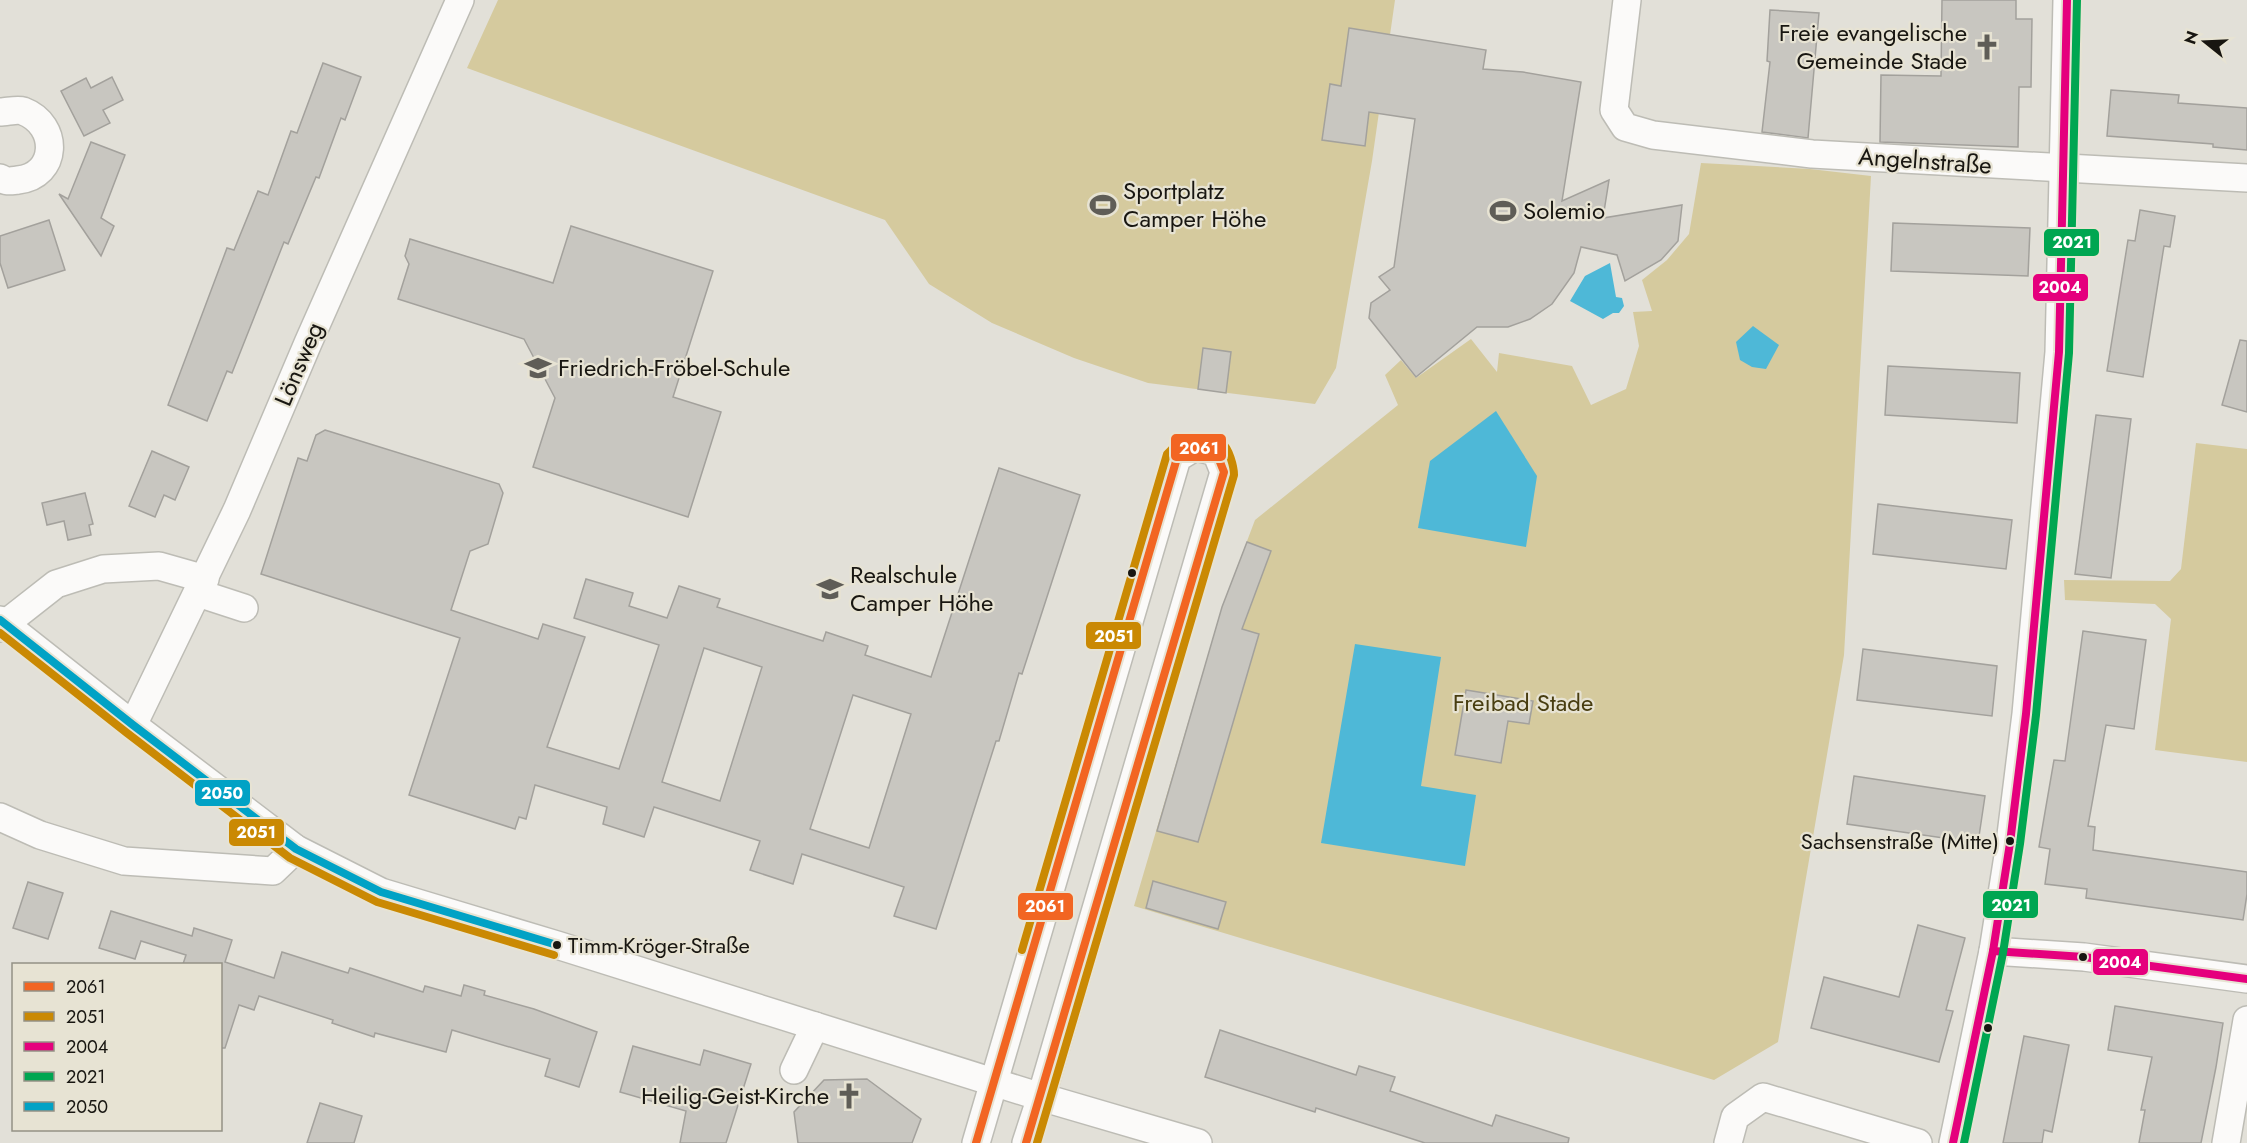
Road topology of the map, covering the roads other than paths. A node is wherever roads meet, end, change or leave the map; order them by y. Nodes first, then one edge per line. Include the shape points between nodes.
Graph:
1 (460, 0) edge
2 (1627, 0) edge
3 (2067, 0) edge
4 (0, 112) edge
5 (2064, 169) junction
6 (0, 178) edge
7 (2247, 178) edge
8 (201, 586) junction
9 (243, 608) dead end
10 (1, 624) edge
11 (133, 725) junction
12 (0, 818) edge
13 (296, 849) junction
14 (1993, 951) junction
15 (2247, 979) edge
16 (2247, 1020) edge
17 (815, 1026) junction
18 (794, 1070) dead end
19 (994, 1083) junction
20 (1041, 1097) junction
21 (976, 1143) edge
22 (1026, 1143) edge
23 (1198, 1143) edge
24 (1728, 1143) edge
25 (1918, 1143) edge
26 (1953, 1143) edge
27 (2226, 1143) edge

1 - 8 street, Lönsweg
2 - 5 street, Angelnstraße via 1614,110 1625,127 1653,135 1812,154
3 - 5 street
4 - 6 street via 21,110 41,121 51,143 46,164 30,179 7,182
5 - 7 street, Angelnstraße
5 - 14 street via 2059,352 2041,560 2026,714
8 - 9 street
8 - 10 street via 159,566 103,569 56,584
8 - 11 street, Lönsweg
10 - 11 street
11 - 13 street
12 - 13 street via 124,861 273,871
13 - 17 street via 381,892
14 - 15 street via 2084,957
14 - 26 street
16 - 27 street
17 - 18 street
17 - 19 street
19 - 20 street
19 - 20 street via 1177,458 1195,447 1216,453 1224,472
19 - 21 street
20 - 22 street
20 - 23 street
24 - 25 street via 1735,1117 1763,1097

